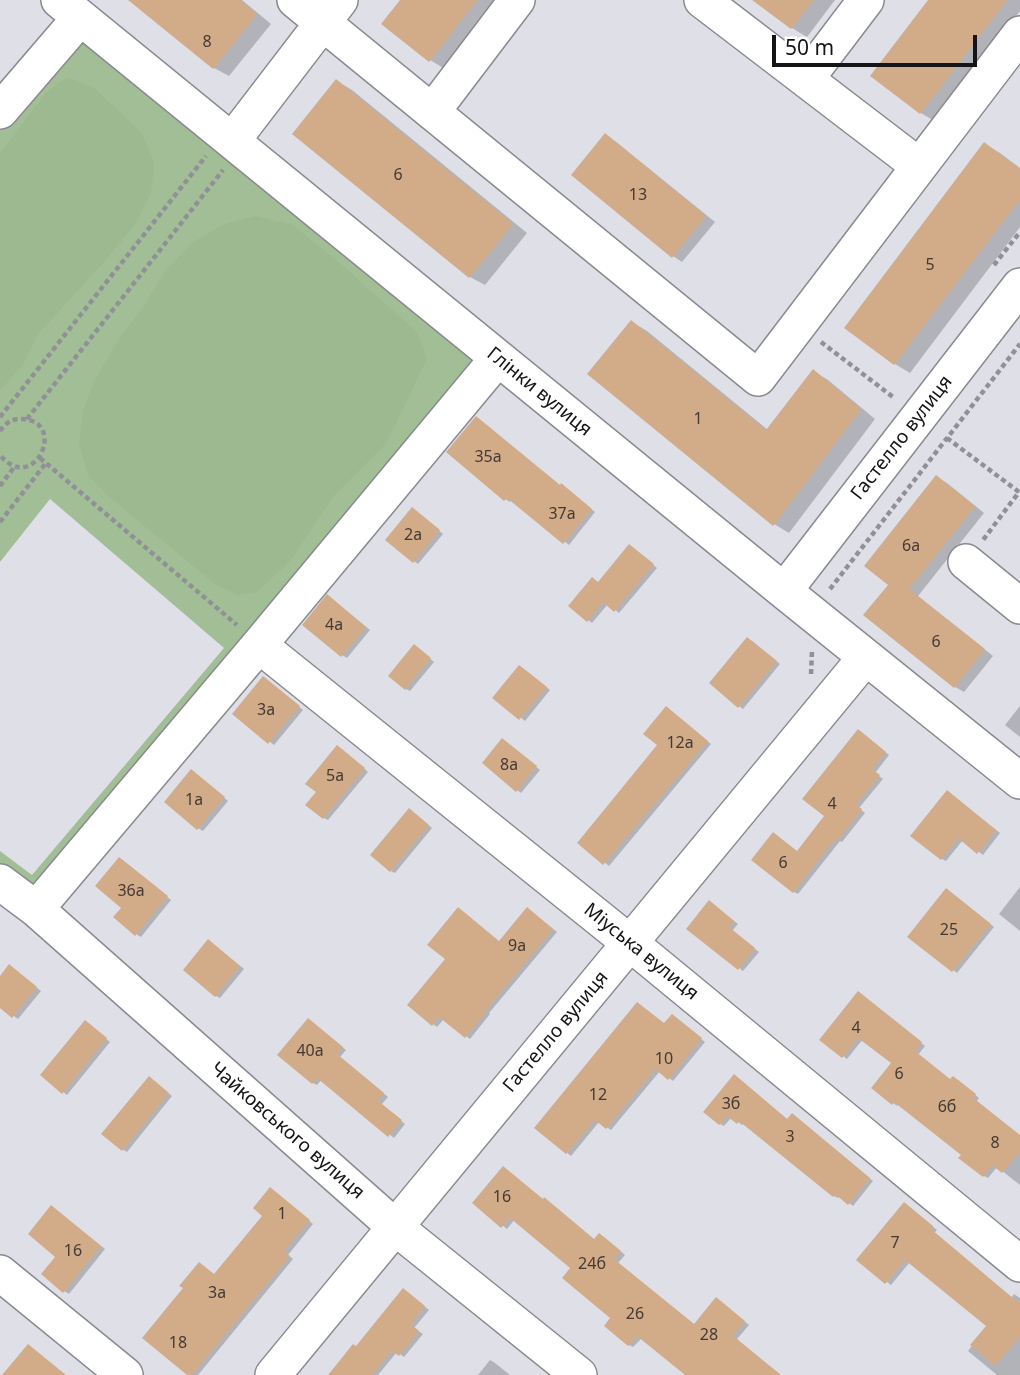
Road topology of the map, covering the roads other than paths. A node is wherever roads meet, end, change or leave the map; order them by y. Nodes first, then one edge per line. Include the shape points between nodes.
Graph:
1 (295, 0) edge
2 (517, 0) edge
3 (702, 0) edge
4 (866, 0) edge
5 (69, 9) edge
6 (332, 11) edge
7 (1020, 34) edge
8 (1008, 75) edge
9 (806, 79) junction
10 (0, 111) edge
11 (432, 112) junction
12 (232, 141) junction
13 (919, 166) junction
14 (1020, 286) edge
15 (498, 358) junction
16 (966, 562) road end
17 (784, 591) junction
18 (1020, 606) edge
19 (259, 645) junction
20 (866, 657) junction
21 (1020, 781) edge
22 (0, 882) edge
23 (36, 909) junction
24 (630, 943) junction
25 (395, 1227) junction
26 (1020, 1264) edge
27 (0, 1273) edge
28 (125, 1375) edge
29 (273, 1375) edge
30 (579, 1375) edge

1 - 6 street
2 - 11 street
3 - 9 street
4 - 9 street
5 - 10 street
5 - 12 street, Глінки вулиця
6 - 11 street
6 - 12 street
7 - 8 street
8 - 13 street
9 - 13 street
11 - 13 street via 758,378
12 - 15 street, Глінки вулиця
14 - 17 street, Гастелло вулиця
15 - 17 street, Глінки вулиця
15 - 19 street
16 - 18 street
17 - 20 street, Глінки вулиця via 819,604
19 - 23 street
19 - 24 street, Міуська вулиця
20 - 21 street, Глінки вулиця
20 - 24 street, Гастелло вулиця
22 - 23 street, Чайковського вулиця
23 - 25 street, Чайковського вулиця
24 - 25 street, Гастелло вулиця
24 - 26 street, Міуська вулиця
25 - 29 street, Гастелло вулиця
25 - 30 street, Чайковського вулиця
27 - 28 street

